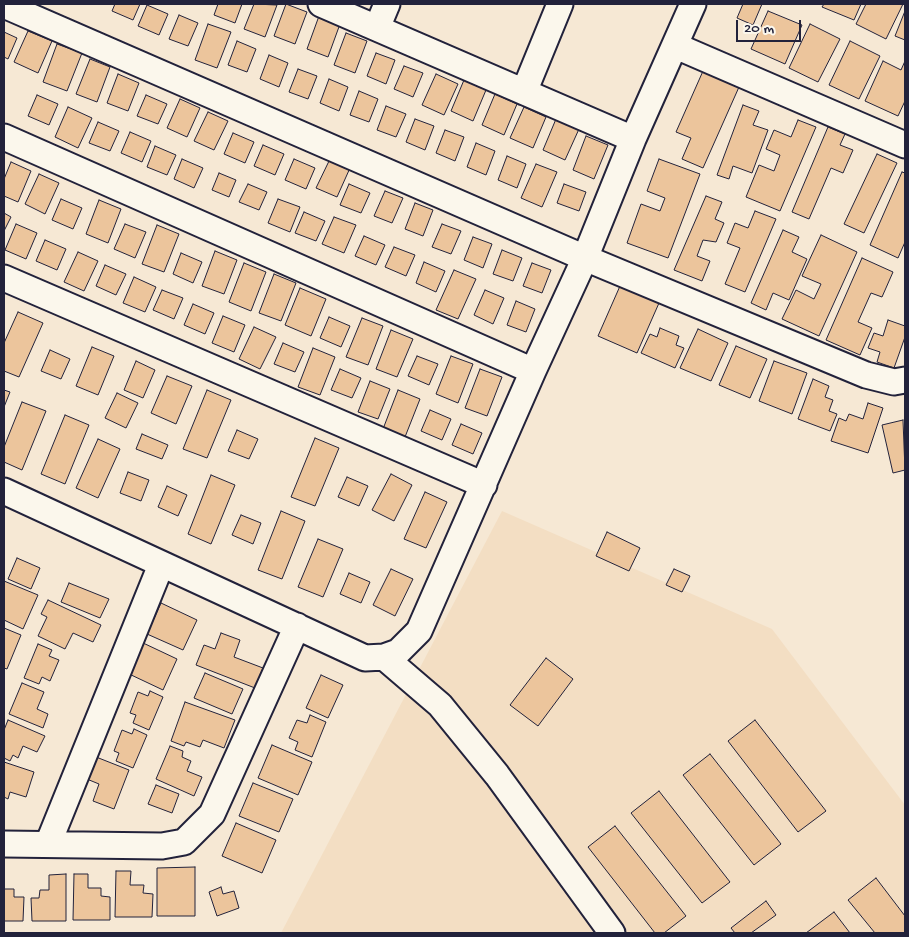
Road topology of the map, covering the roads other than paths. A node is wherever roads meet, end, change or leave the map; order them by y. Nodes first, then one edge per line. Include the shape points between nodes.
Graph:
1 (321, 4) edge
2 (387, 4) edge
3 (560, 4) edge
4 (693, 4) edge
5 (4, 5) edge
6 (377, 28) junction
7 (676, 46) junction
8 (524, 92) junction
9 (4, 137) edge
10 (633, 139) junction
11 (905, 145) edge
12 (585, 258) junction
13 (4, 278) edge
14 (533, 371) junction
15 (905, 380) edge
16 (484, 485) junction
17 (6, 497) edge
18 (161, 565) junction
19 (297, 626) junction
20 (384, 658) junction
21 (4, 844) edge
22 (48, 844) junction
23 (612, 933) edge

1 - 6 street
2 - 6 street
3 - 8 street
4 - 7 street
5 - 12 street
6 - 8 street
7 - 10 street
7 - 11 street
8 - 10 street
9 - 14 street
10 - 12 street
12 - 14 street
12 - 15 street via 866,375 894,382
13 - 16 street
14 - 16 street
16 - 20 street via 420,631 398,652
17 - 18 street
18 - 19 street
18 - 22 street
19 - 20 street via 365,658
19 - 22 street via 212,814 199,830 184,842 162,846
20 - 23 street via 440,706 497,776
21 - 22 street

